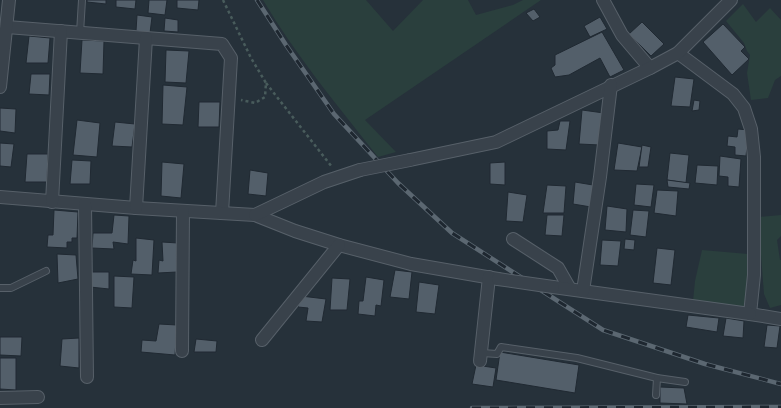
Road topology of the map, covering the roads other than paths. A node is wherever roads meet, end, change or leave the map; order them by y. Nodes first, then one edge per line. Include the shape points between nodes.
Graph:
1 (9, 0) edge
2 (82, 0) edge
3 (603, 0) edge
4 (731, 0) edge
5 (7, 27) junction
6 (61, 31) junction
7 (80, 33) junction
8 (146, 38) junction
9 (678, 53) junction
10 (650, 68) junction
11 (611, 85) junction
12 (0, 87) edge
13 (0, 197) edge
14 (52, 202) junction
15 (85, 204) junction
16 (136, 208) junction
17 (183, 211) junction
18 (222, 213) junction
19 (255, 215) junction
20 (514, 238) dead end
21 (339, 245) junction
22 (46, 272) dead end
23 (493, 278) junction
24 (0, 288) edge
25 (570, 289) junction
26 (583, 291) junction
27 (750, 314) junction
28 (781, 319) edge
29 (262, 340) dead end
30 (182, 351) dead end
31 (481, 357) joint
32 (87, 377) dead end
33 (657, 378) junction
34 (685, 382) dead end
35 (656, 395) dead end
36 (38, 397) dead end
37 (0, 398) edge

1 - 5 street
2 - 7 lane
3 - 10 street via 622,35
4 - 9 street
5 - 6 street
5 - 12 street
6 - 7 street
6 - 14 street
7 - 8 street
8 - 16 street
8 - 18 street via 222,44 232,58
9 - 10 street
9 - 27 street via 733,94 744,108 751,129 754,157 754,275
10 - 11 street
11 - 19 street, bridge via 496,142 360,170 324,182
11 - 26 street
13 - 14 street
14 - 15 street
15 - 16 street
15 - 32 street
16 - 17 street
17 - 18 street
17 - 30 street
18 - 19 street
19 - 21 street
20 - 25 street via 558,268
21 - 23 street via 411,264
21 - 29 street
22 - 24 lane via 10,288
23 - 25 street, bridge
23 - 31 street
25 - 26 street
26 - 27 street
27 - 28 street
31 - 33 lane via 497,354 501,347 577,358
33 - 34 lane
33 - 35 lane
36 - 37 street

